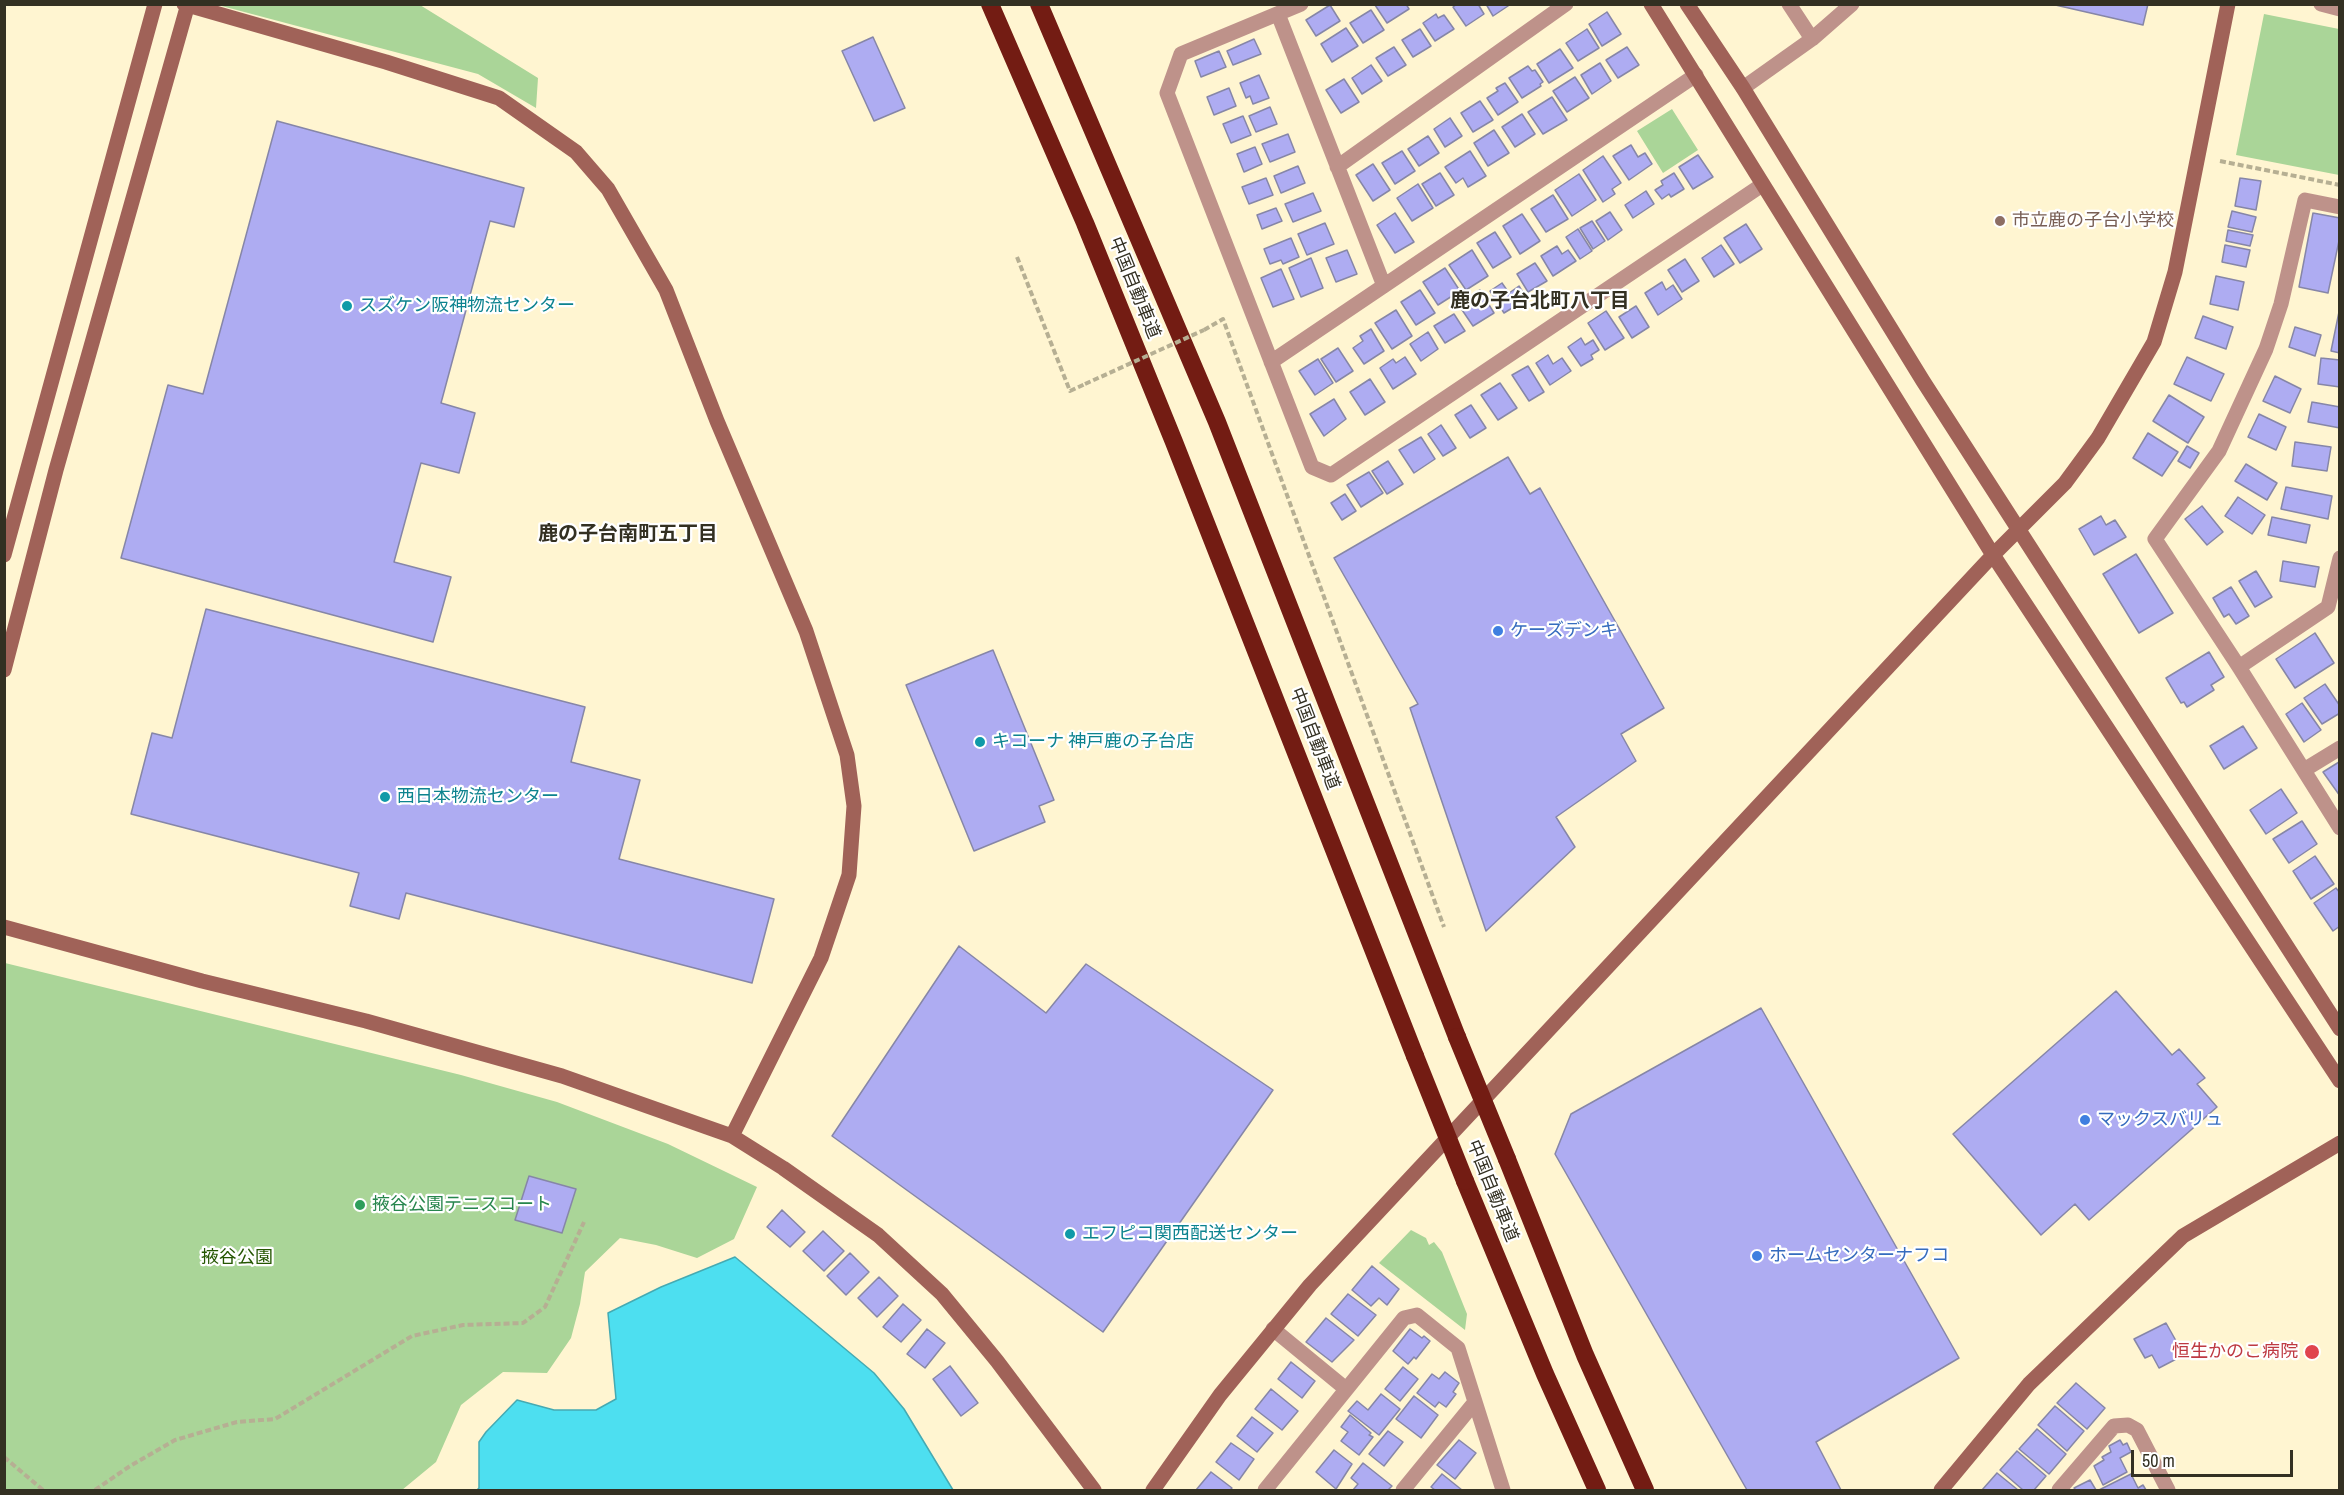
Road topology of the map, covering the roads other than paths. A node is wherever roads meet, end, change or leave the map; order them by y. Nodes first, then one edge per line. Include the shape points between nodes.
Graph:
1 (155, 4) edge
2 (990, 4) edge
3 (1040, 4) edge
4 (1301, 4) edge
5 (1566, 4) edge
6 (1650, 4) edge
7 (1687, 4) edge
8 (1789, 4) edge
9 (1852, 4) edge
10 (2228, 4) edge
11 (2321, 4) edge
12 (186, 5) edge
13 (2340, 9) edge
14 (1544, 11) edge
15 (1278, 14) junction
16 (1812, 39) junction
17 (1696, 75) junction
18 (1743, 88) junction
19 (1337, 167) junction
20 (1762, 185) junction
21 (2340, 207) edge
22 (1384, 286) junction
23 (1271, 362) junction
24 (2018, 530) junction
25 (4, 555) edge
26 (1993, 555) junction
27 (2340, 558) edge
28 (2239, 667) junction
29 (4, 670) edge
30 (2340, 748) edge
31 (2304, 770) junction
32 (2340, 828) edge
33 (4, 927) edge
34 (2340, 1029) edge
35 (2340, 1081) edge
36 (732, 1136) junction
37 (2340, 1143) edge
38 (1273, 1329) junction
39 (1346, 1389) junction
40 (1475, 1402) junction
41 (1094, 1491) edge
42 (1153, 1491) edge
43 (1265, 1491) edge
44 (1404, 1491) edge
45 (1503, 1491) edge
46 (1597, 1491) edge
47 (1645, 1491) edge
48 (1941, 1491) edge
49 (2059, 1491) edge
50 (2168, 1491) edge

1 - 25 street
2 - 46 highway, 中国自動車道, bridge via 1085,223 1465,1181
3 - 47 highway, 中国自動車道, bridge via 1216,422 1506,1160
4 - 15 street
5 - 14 street
6 - 17 street
7 - 18 street
8 - 16 street
9 - 16 street
10 - 24 street via 2175,272 2154,342 2098,438 2065,483
11 - 13 street
12 - 29 street
12 - 36 street via 500,98 576,152 608,189 666,290 806,631 848,755 854,806 849,875 821,957
14 - 19 street
15 - 19 street
15 - 23 street via 1181,54 1167,93
16 - 18 street
17 - 20 street
17 - 22 street
18 - 24 street
19 - 22 street
20 - 23 street via 1330,475 1312,467
20 - 26 street
21 - 28 street via 2305,200 2281,304 2266,349 2219,451 2155,539
22 - 23 street
24 - 26 street
24 - 34 street
26 - 35 street
26 - 38 street
27 - 28 street via 2328,607
28 - 31 street
30 - 31 street
31 - 32 street
33 - 36 street via 552,1073
36 - 41 street via 878,1234 942,1294
37 - 48 street via 2183,1236 2029,1384
38 - 39 street
38 - 42 street via 1220,1395
39 - 40 street via 1404,1318 1417,1315 1458,1348
39 - 43 street
40 - 44 street
40 - 45 street
49 - 50 street via 2114,1426 2128,1425 2137,1430

